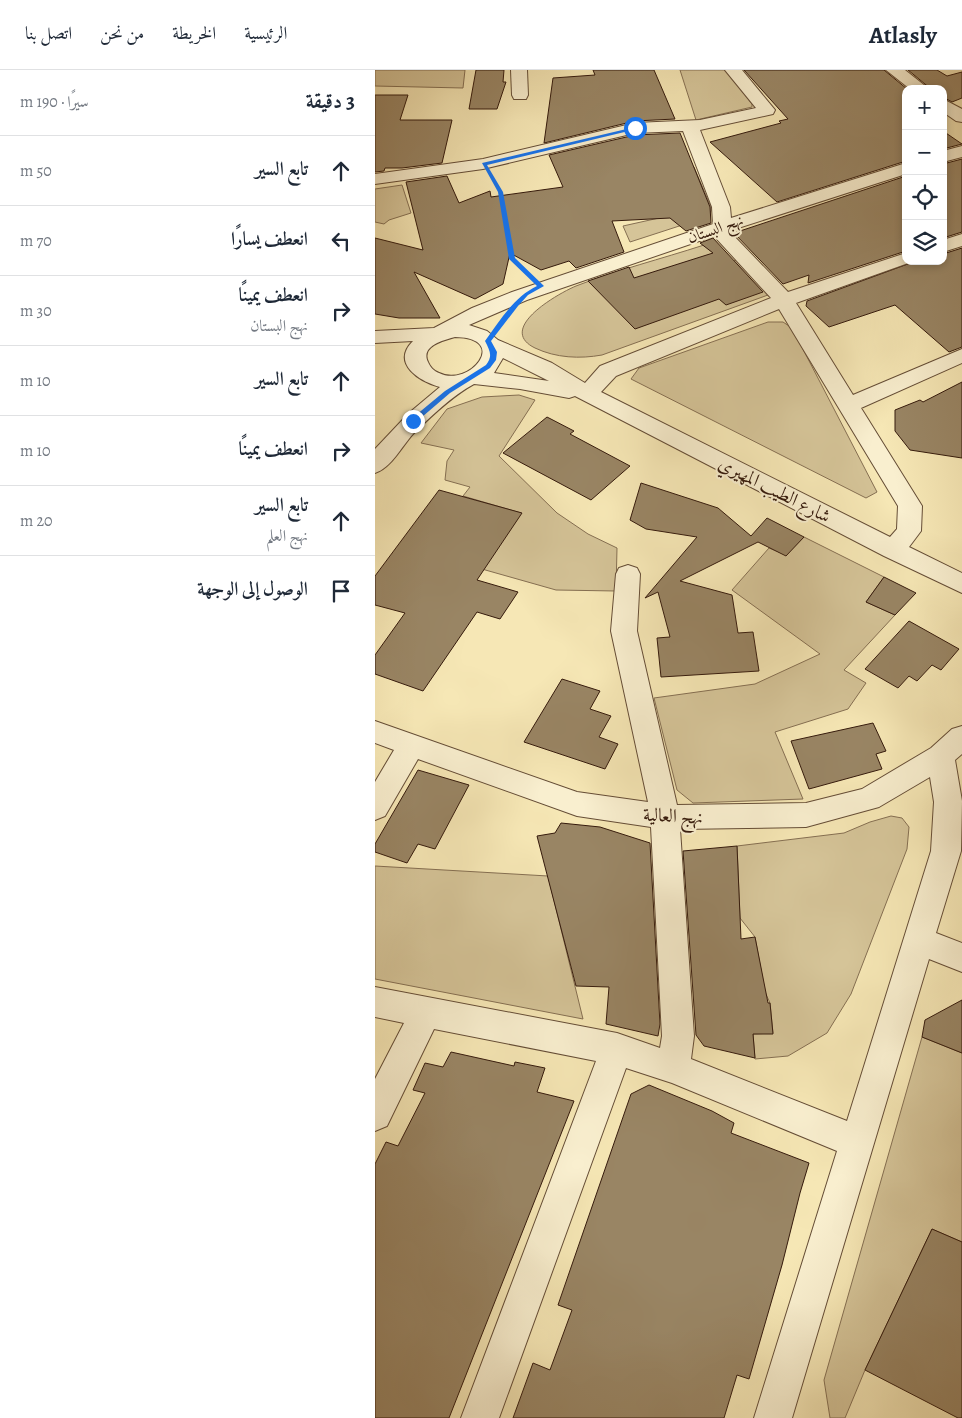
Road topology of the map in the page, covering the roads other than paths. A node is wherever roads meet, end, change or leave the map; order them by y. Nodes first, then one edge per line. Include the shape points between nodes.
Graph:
1 (519, 70) edge
2 (733, 70) edge
3 (894, 70) edge
4 (915, 85) edge
5 (520, 95) dead end
6 (947, 107) edge
7 (962, 117) edge
8 (690, 126) junction
9 (962, 151) edge
10 (947, 156) edge
11 (902, 169) edge
12 (375, 179) edge
13 (722, 225) junction
14 (962, 240) edge
15 (947, 245) edge
16 (902, 260) edge
17 (534, 290) junction
18 (784, 300) junction
19 (437, 333) junction
20 (495, 334) junction
21 (375, 337) edge
22 (375, 346) edge
23 (962, 355) edge
24 (469, 378) junction
25 (414, 380) junction
26 (587, 394) junction
27 (850, 405) junction
28 (396, 437) junction
29 (375, 465) edge
30 (893, 550) junction
31 (628, 574) dead end
32 (962, 584) edge
33 (375, 732) edge
34 (411, 746) junction
35 (952, 747) edge
36 (375, 808) edge
37 (665, 817) junction
38 (919, 940) junction
39 (962, 958) edge
40 (375, 1002) edge
41 (426, 1012) junction
42 (617, 1049) junction
43 (674, 1068) junction
44 (375, 1114) edge
45 (858, 1143) junction
46 (480, 1418) edge
47 (773, 1418) edge

1 - 5 street
2 - 8 street via 767,110
3 - 4 street
6 - 7 street
8 - 12 street via 635,128 483,164
8 - 13 street via 721,207
9 - 10 street
11 - 13 street, نهج البستان
13 - 17 street, نهج البستان
13 - 18 street via 723,235
14 - 15 street
16 - 18 street
17 - 19 street, نهج البستان via 481,310
17 - 20 street
18 - 26 street via 608,371
18 - 27 street
19 - 20 street, شارع الطيب المهيري
19 - 21 street
19 - 25 street, نهج البستان via 417,345 412,352
20 - 24 street via 493,360
20 - 26 street, شارع الطيب المهيري
22 - 25 street
23 - 27 street
24 - 25 street, شارع الطيب المهيري via 444,381 424,376
24 - 26 street, شارع الطيب المهيري via 520,382
24 - 28 street via 429,406
25 - 28 street
26 - 30 street, شارع الطيب المهيري
27 - 30 street via 910,506 909,531
28 - 29 street
30 - 32 street, شارع الطيب المهيري
31 - 37 street via 624,631
33 - 34 street, نهج العالية
34 - 36 street
34 - 37 street, نهج العالية via 577,804
35 - 37 street, نهج العالية via 869,800 806,815
35 - 38 street via 946,851
37 - 43 street via 678,1036
38 - 39 street
38 - 45 street
40 - 41 street
41 - 42 street
41 - 44 street
42 - 43 street
42 - 46 street
43 - 45 street
45 - 47 street

